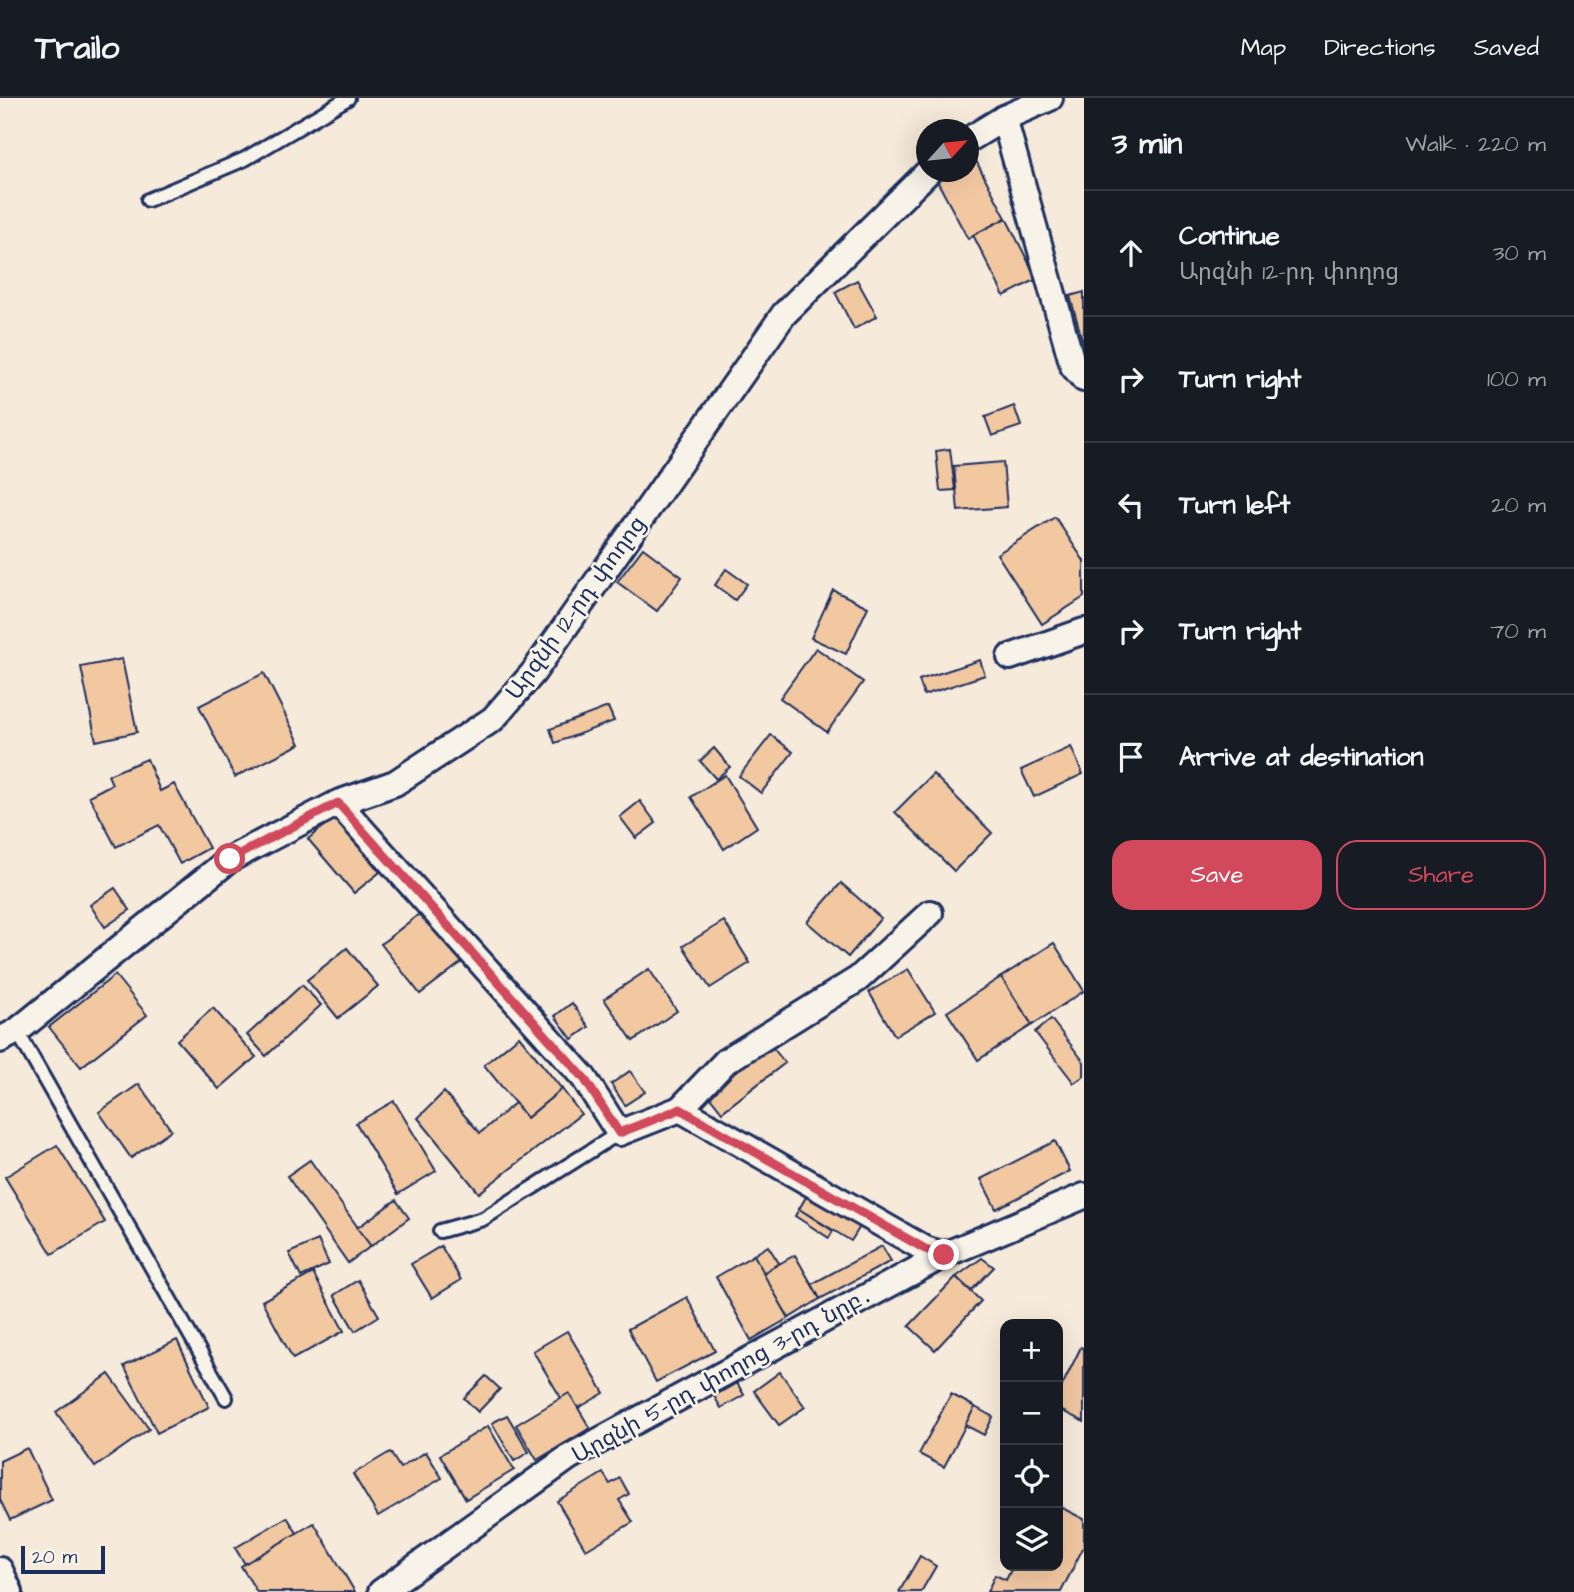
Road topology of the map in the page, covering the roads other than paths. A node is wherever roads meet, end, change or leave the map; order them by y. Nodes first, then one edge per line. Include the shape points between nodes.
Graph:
1 (348, 98) edge
2 (1050, 98) edge
3 (1004, 118) junction
4 (979, 133) edge
5 (918, 182) edge
6 (148, 200) dead end
7 (1084, 379) edge
8 (1084, 631) edge
9 (1010, 657) dead end
10 (338, 803) junction
11 (930, 914) dead end
12 (9, 1035) edge
13 (680, 1109) junction
14 (619, 1133) junction
15 (1084, 1196) edge
16 (440, 1231) dead end
17 (944, 1255) junction
18 (226, 1398) dead end
19 (0, 1570) edge
20 (10, 1592) edge
21 (381, 1592) edge

1 - 6 lane via 244,159
2 - 3 street
3 - 4 street
3 - 7 street via 1073,366
5 - 10 street, Արզնի 12-րդ փողոց via 783,314 533,673 493,719 395,783
8 - 9 street
10 - 12 street, Արզնի 12-րդ փողոց via 230,859
10 - 14 street via 584,1078
11 - 13 street via 858,979 726,1061
12 - 18 lane
13 - 14 street
13 - 17 street via 925,1249
14 - 16 lane via 483,1219
15 - 17 street, Արզնի 5-րդ փողոց 3-րդ նրբ․
17 - 21 street, Արզնի 5-րդ փողոց 3-րդ նրբ․ via 569,1457
19 - 20 street

